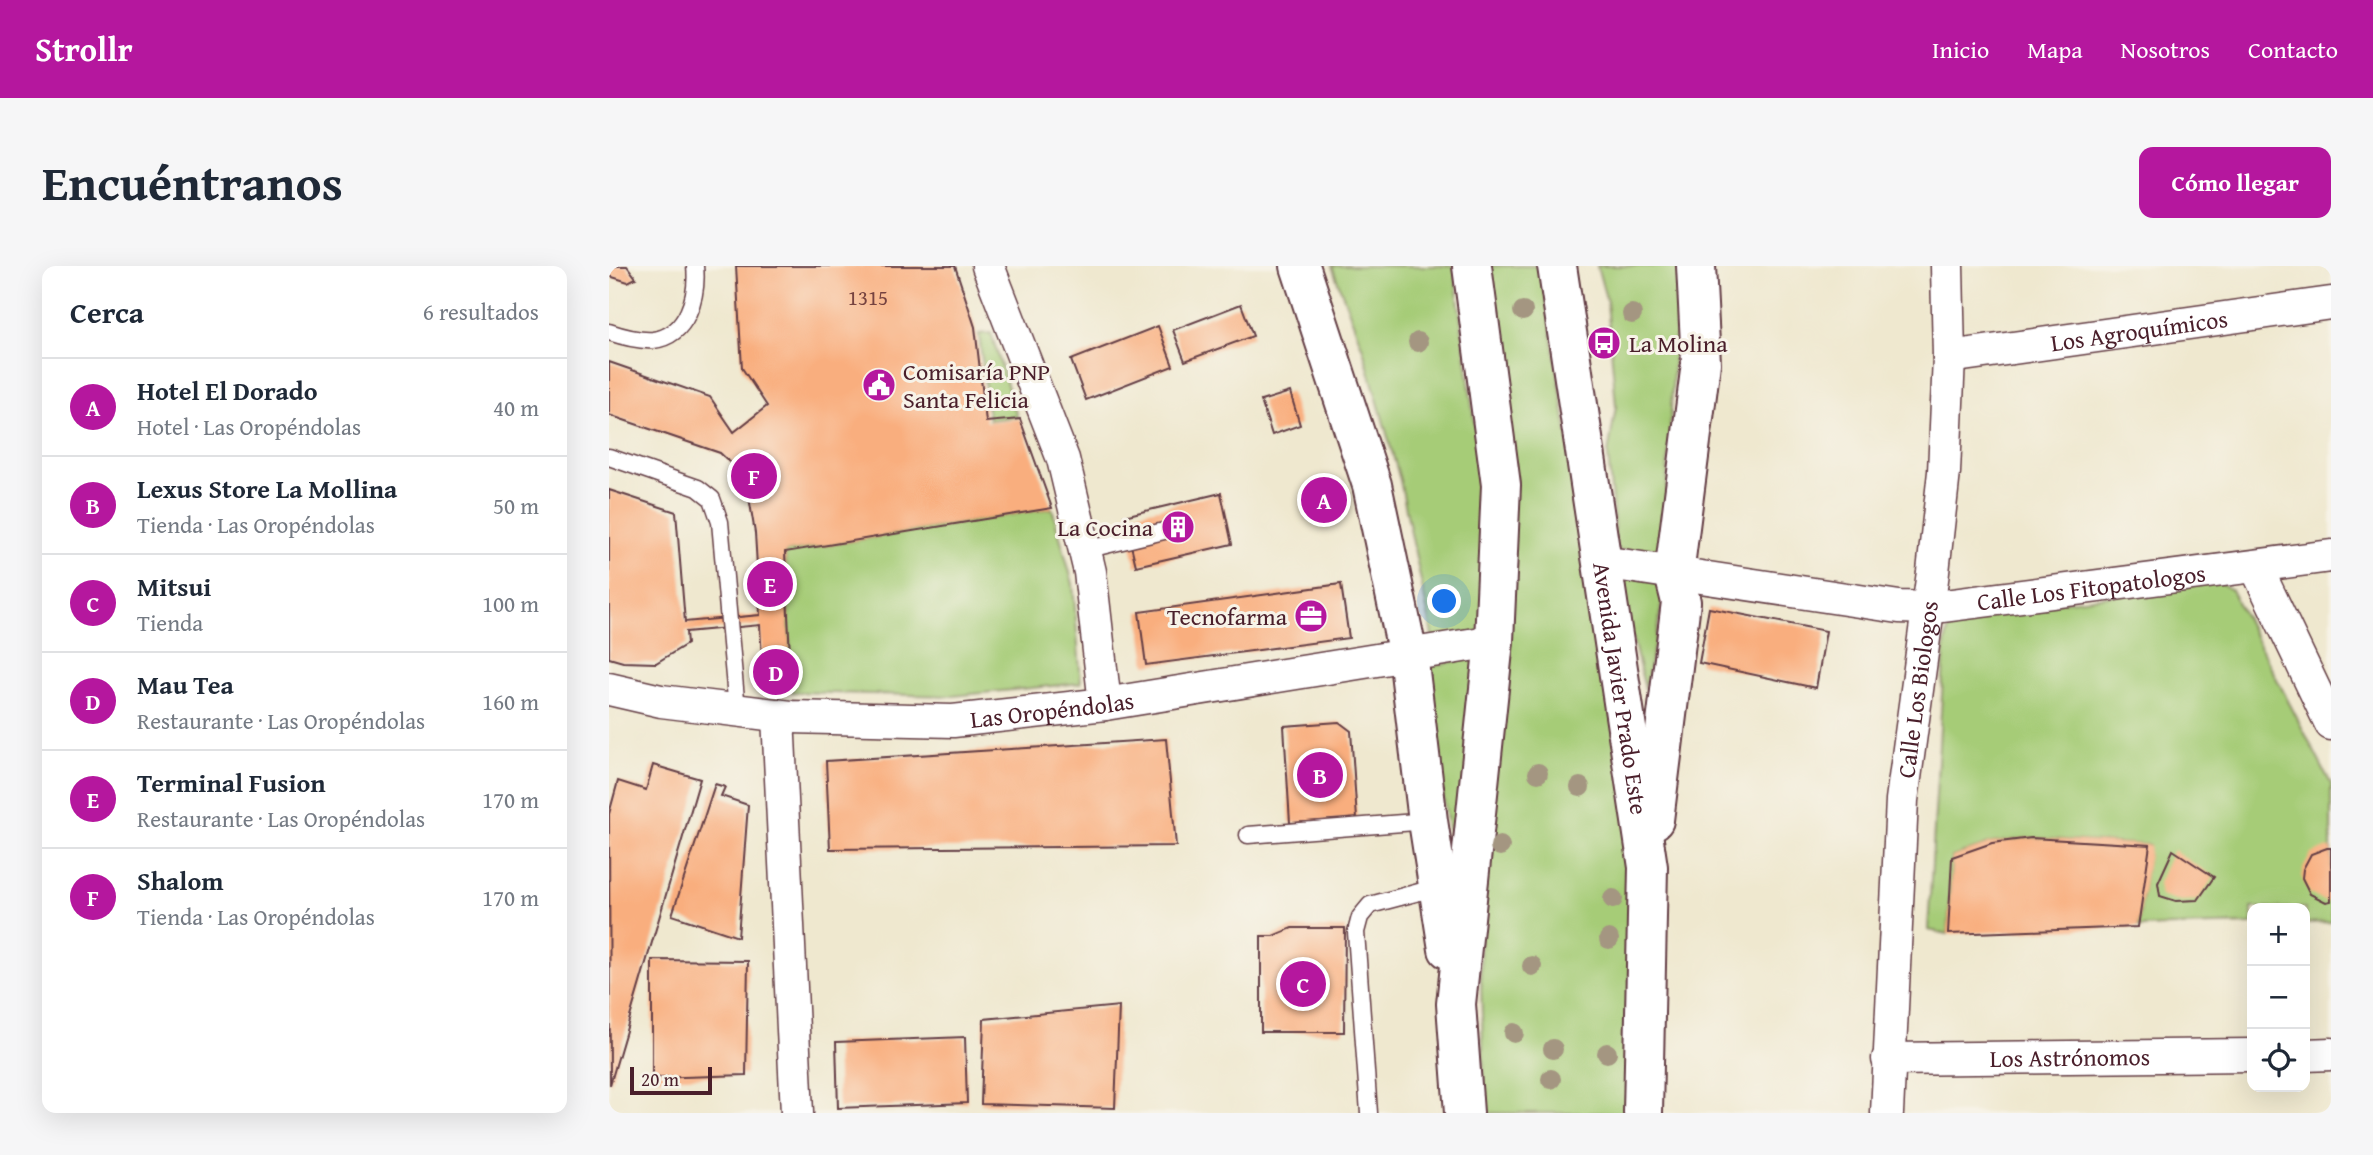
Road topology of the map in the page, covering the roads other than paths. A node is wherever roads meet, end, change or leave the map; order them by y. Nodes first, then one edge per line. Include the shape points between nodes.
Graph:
1 (695, 266) edge
2 (988, 266) edge
3 (1300, 266) edge
4 (1472, 266) edge
5 (1557, 266) edge
6 (1696, 266) edge
7 (1947, 266) edge
8 (2331, 303) edge
9 (609, 332) edge
10 (1949, 357) junction
11 (609, 457) edge
12 (1164, 531) dead end
13 (1085, 550) junction
14 (2331, 556) edge
15 (1602, 562) junction
16 (2256, 567) junction
17 (1674, 574) junction
18 (1928, 608) junction
19 (1494, 641) junction
20 (1408, 655) junction
21 (609, 689) edge
22 (1105, 704) junction
23 (737, 710) junction
24 (778, 716) junction
25 (2331, 724) edge
26 (1428, 821) junction
27 (1248, 835) dead end
28 (1648, 867) junction
29 (1438, 887) junction
30 (1456, 1004) junction
31 (2331, 1054) edge
32 (2247, 1055) edge
33 (2310, 1055) edge
34 (1888, 1059) junction
35 (797, 1113) edge
36 (1369, 1113) edge
37 (1464, 1113) edge
38 (1643, 1113) edge
39 (1887, 1113) edge

1 - 9 lane via 692,308 668,334 652,340
2 - 13 street via 1063,458
3 - 20 main road via 1372,485
4 - 19 main road via 1501,485
5 - 15 main road, Avenida Javier Prado Este
6 - 17 main road via 1701,363
7 - 10 street, Calle Los Biologos
8 - 10 street, Los Agroquímicos
10 - 18 street, Calle Los Biologos via 1944,472
11 - 23 lane via 698,488 712,499 720,522
12 - 13 lane
13 - 22 street
14 - 16 street, Calle Los Fitopatologos
15 - 17 street, Calle Los Fitopatologos
15 - 28 main road, Avenida Javier Prado Este
16 - 18 street, Calle Los Fitopatologos
16 - 25 street
17 - 18 street, Calle Los Fitopatologos
17 - 28 main road via 1681,602
18 - 34 street, Calle Los Biologos via 1902,800
19 - 20 street, Las Oropéndolas
19 - 30 main road
20 - 22 street, Las Oropéndolas
20 - 26 main road
21 - 23 street, Las Oropéndolas
22 - 24 street, Las Oropéndolas via 953,721
23 - 24 street, Las Oropéndolas
24 - 35 street
26 - 27 lane
26 - 29 main road
28 - 38 main road, Avenida Javier Prado Este
29 - 30 main road
29 - 36 lane via 1370,905 1360,918 1356,932
30 - 37 main road
31 - 33 street
32 - 34 street, Los Astrónomos
34 - 39 street, Calle Los Biologos

